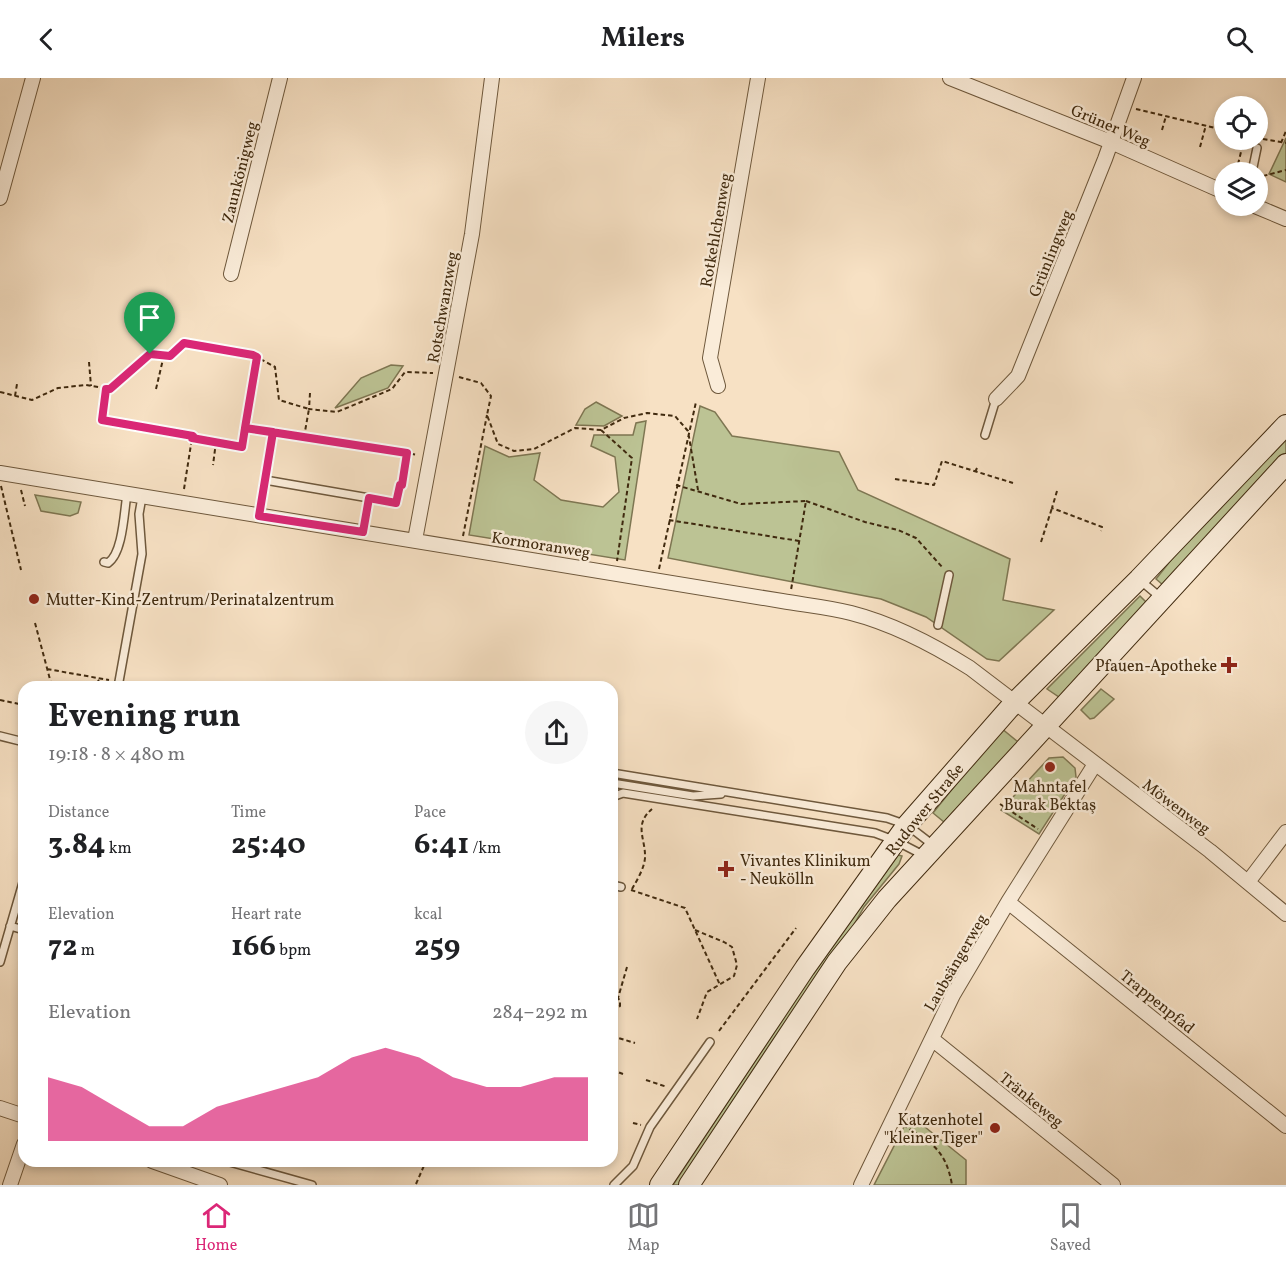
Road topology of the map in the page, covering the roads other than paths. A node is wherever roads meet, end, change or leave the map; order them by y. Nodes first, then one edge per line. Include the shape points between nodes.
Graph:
1 (33, 78) edge
2 (280, 78) edge
3 (492, 78) edge
4 (758, 78) edge
5 (950, 78) edge
6 (1134, 78) edge
7 (1111, 142) junction
8 (1214, 188) edge
9 (0, 198) edge
10 (1268, 211) edge
11 (1286, 219) edge
12 (231, 274) dead end
13 (718, 386) dead end
14 (996, 399) joint
15 (1286, 425) edge
16 (985, 435) dead end
17 (1286, 464) edge
18 (0, 473) edge
19 (127, 494) junction
20 (142, 497) junction
21 (369, 498) junction
22 (396, 503) road end
23 (259, 516) junction
24 (363, 532) junction
25 (415, 540) junction
26 (104, 562) dead end
27 (949, 575) road end
28 (1139, 579) junction
29 (1162, 598) junction
30 (938, 625) dead end
31 (119, 681) edge
32 (1014, 703) junction
33 (1046, 727) junction
34 (0, 736) edge
35 (18, 740) edge
36 (1095, 764) junction
37 (618, 774) edge
38 (618, 784) edge
39 (732, 793) junction
40 (618, 795) edge
41 (1286, 832) edge
42 (901, 833) junction
43 (930, 851) junction
44 (1248, 882) junction
45 (618, 886) edge
46 (621, 887) dead end
47 (18, 899) edge
48 (1008, 902) junction
49 (1286, 914) edge
50 (10, 926) junction
51 (18, 928) edge
52 (0, 962) edge
53 (932, 1039) junction
54 (710, 1042) dead end
55 (0, 1108) edge
56 (18, 1114) edge
57 (1286, 1126) edge
58 (18, 1162) edge
59 (169, 1167) edge
60 (248, 1167) edge
61 (10, 1185) edge
62 (220, 1185) edge
63 (312, 1185) edge
64 (614, 1185) edge
65 (660, 1185) edge
66 (689, 1185) edge
67 (861, 1185) edge
68 (1113, 1185) edge

1 - 9 street
2 - 12 street, Zaunkönigweg
3 - 25 street, Rotschwanzweg via 472,234
4 - 13 street, Rotkehlchenweg via 710,358
5 - 7 street, Grüner Weg
6 - 7 street, Grünlingweg
7 - 8 street, Grüner Weg
7 - 14 street, Grünlingweg via 1018,376
10 - 11 street
14 - 16 lane, Grünlingweg
15 - 28 main road, Rudower Straße
17 - 29 main road, Rudower Straße
18 - 19 street, Kormoranweg
19 - 20 street, Kormoranweg
19 - 26 lane via 119,546 113,559
20 - 23 street, Kormoranweg
20 - 31 lane via 141,554
21 - 22 lane
21 - 23 lane via 265,480
21 - 24 lane
23 - 24 street, Kormoranweg
24 - 25 street, Kormoranweg
25 - 32 street, Kormoranweg via 851,613 931,644 970,668
27 - 30 lane
28 - 29 lane
28 - 32 main road, Rudower Straße
29 - 33 main road, Rudower Straße
32 - 33 street, Kormoranweg
32 - 42 main road, Rudower Straße
33 - 36 street, Möwenweg
33 - 43 main road, Rudower Straße
34 - 35 lane
36 - 44 street, Möwenweg
36 - 48 street, Laubsängerweg
37 - 39 lane
38 - 39 lane via 693,796
39 - 42 lane via 887,818
40 - 42 lane
41 - 44 street
42 - 43 lane
42 - 43 lane
42 - 65 main road, Rudower Straße
43 - 66 main road, Rudower Straße via 837,962
44 - 49 street, Möwenweg
45 - 46 lane
47 - 50 lane
48 - 53 street, Laubsängerweg
48 - 57 street, Trappenpfad
50 - 51 lane
50 - 52 lane
53 - 67 street, Laubsängerweg
53 - 68 street, Tränkeweg
54 - 64 lane via 650,1127 633,1166
55 - 56 street
58 - 61 street
59 - 62 street
60 - 63 lane

